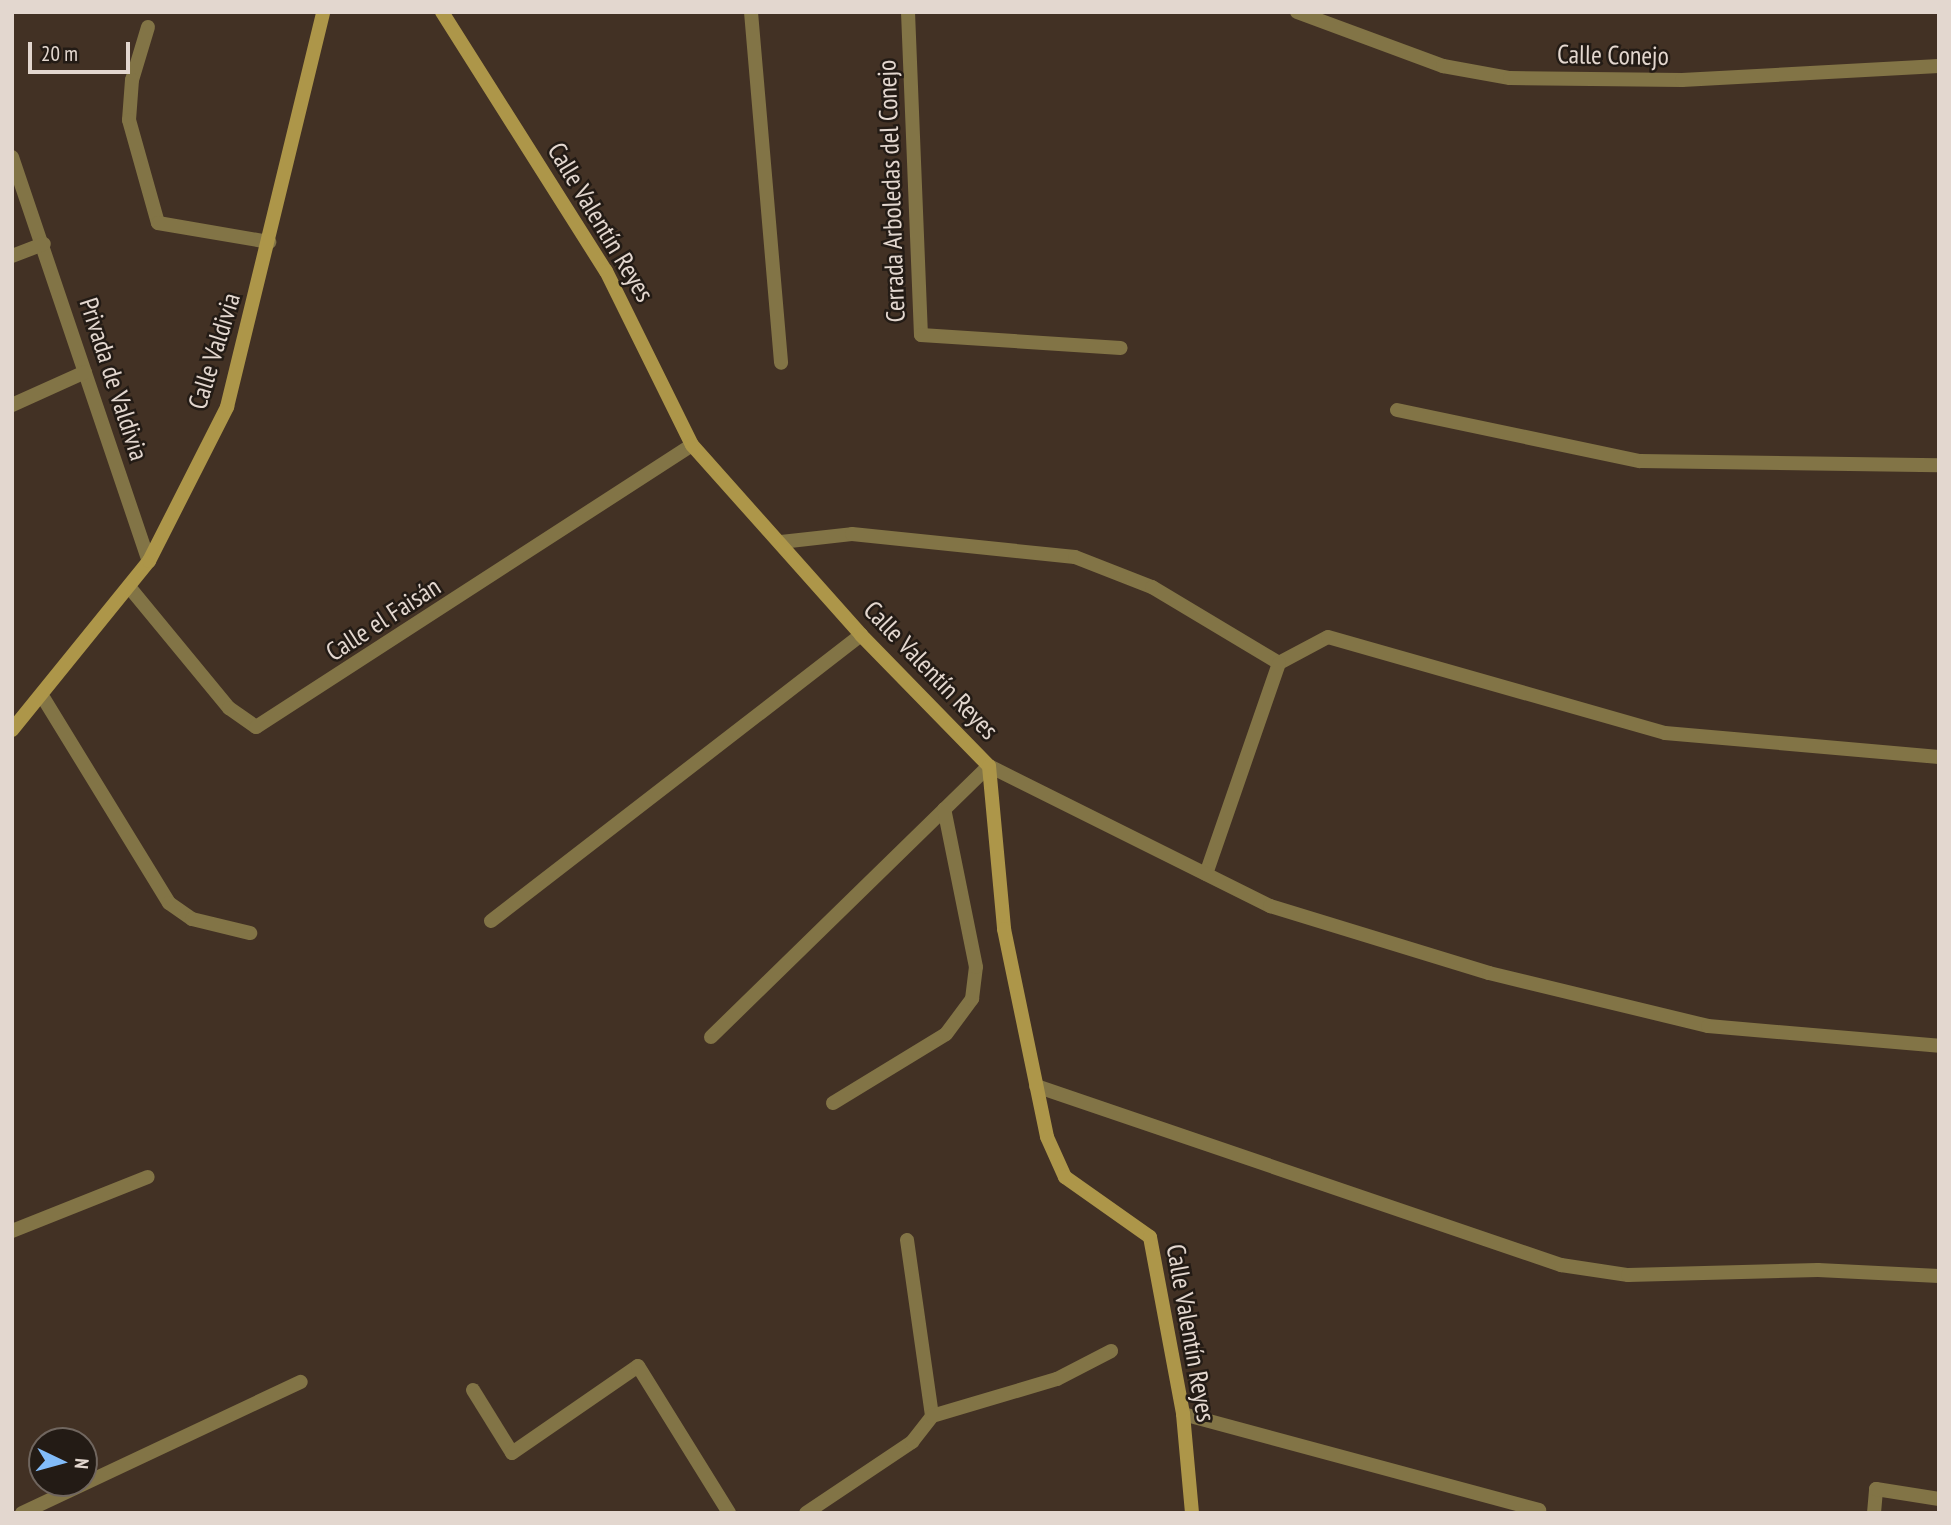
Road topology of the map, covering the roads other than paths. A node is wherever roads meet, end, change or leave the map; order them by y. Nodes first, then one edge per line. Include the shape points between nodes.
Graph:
1 (323, 12) edge
2 (442, 12) edge
3 (751, 12) edge
4 (908, 12) edge
5 (1297, 12) edge
6 (148, 27) dead end
7 (1939, 66) edge
8 (12, 157) edge
9 (269, 242) junction
10 (44, 244) junction
11 (12, 257) edge
12 (1121, 348) dead end
13 (781, 363) dead end
14 (85, 372) junction
15 (12, 405) edge
16 (1397, 410) dead end
17 (692, 446) junction
18 (1939, 465) edge
19 (781, 542) junction
20 (149, 561) junction
21 (130, 588) junction
22 (861, 635) junction
23 (1279, 663) junction
24 (44, 699) junction
25 (12, 730) edge
26 (1939, 757) edge
27 (989, 766) junction
28 (944, 809) junction
29 (1206, 874) junction
30 (491, 921) dead end
31 (250, 933) dead end
32 (711, 1037) dead end
33 (1939, 1046) edge
34 (1036, 1086) junction
35 (832, 1103) dead end
36 (148, 1177) dead end
37 (12, 1231) edge
38 (907, 1240) dead end
39 (1939, 1276) edge
40 (1111, 1351) dead end
41 (300, 1382) dead end
42 (473, 1390) dead end
43 (1183, 1414) junction
44 (932, 1416) junction
45 (1939, 1499) edge
46 (1539, 1510) dead end
47 (22, 1513) edge
48 (729, 1513) edge
49 (806, 1513) edge
50 (1192, 1513) edge
51 (1874, 1513) edge

1 - 9 street, Calle Valdivia
2 - 17 street, Calle Valentín Reyes via 606,271
3 - 13 street
4 - 12 street, Cerrada Arboledas del Conejo via 921,335
5 - 7 street, Calle Conejo via 1443,66 1510,78 1682,80
6 - 9 street via 132,80 129,120 158,223
8 - 10 street, Privada de Valdivia
9 - 20 street, Calle Valdivia via 228,407
10 - 11 street
10 - 14 street, Privada de Valdivia
14 - 15 street
14 - 20 street, Privada de Valdivia
16 - 18 street via 1640,461
17 - 19 street, Calle Valentín Reyes
17 - 21 street, Calle el Faisán via 256,727 229,708
19 - 22 street, Calle Valentín Reyes
19 - 23 street via 852,534 1075,557 1152,587
20 - 21 street, Calle Valdivia
21 - 24 street, Calle Valdivia
22 - 27 street, Calle Valentín Reyes
22 - 30 street
23 - 26 street via 1328,637 1665,733
23 - 29 street
24 - 25 street, Calle Valdivia
24 - 31 street via 170,903 192,919
27 - 28 street
27 - 29 street
27 - 34 street, Calle Valentín Reyes via 1004,929
28 - 32 street
28 - 35 street via 976,967 972,999 946,1034
29 - 33 street via 1270,906 1597,1004 1707,1026
34 - 39 street via 1561,1265 1628,1275 1818,1270
34 - 43 street, Calle Valentín Reyes via 1047,1138 1065,1177 1150,1237
36 - 37 street
38 - 44 street
40 - 44 street via 1057,1379
41 - 47 street
42 - 48 street via 512,1453 638,1366
43 - 46 street
43 - 50 street, Calle Valentín Reyes
44 - 49 street via 912,1442
45 - 51 street via 1876,1489

